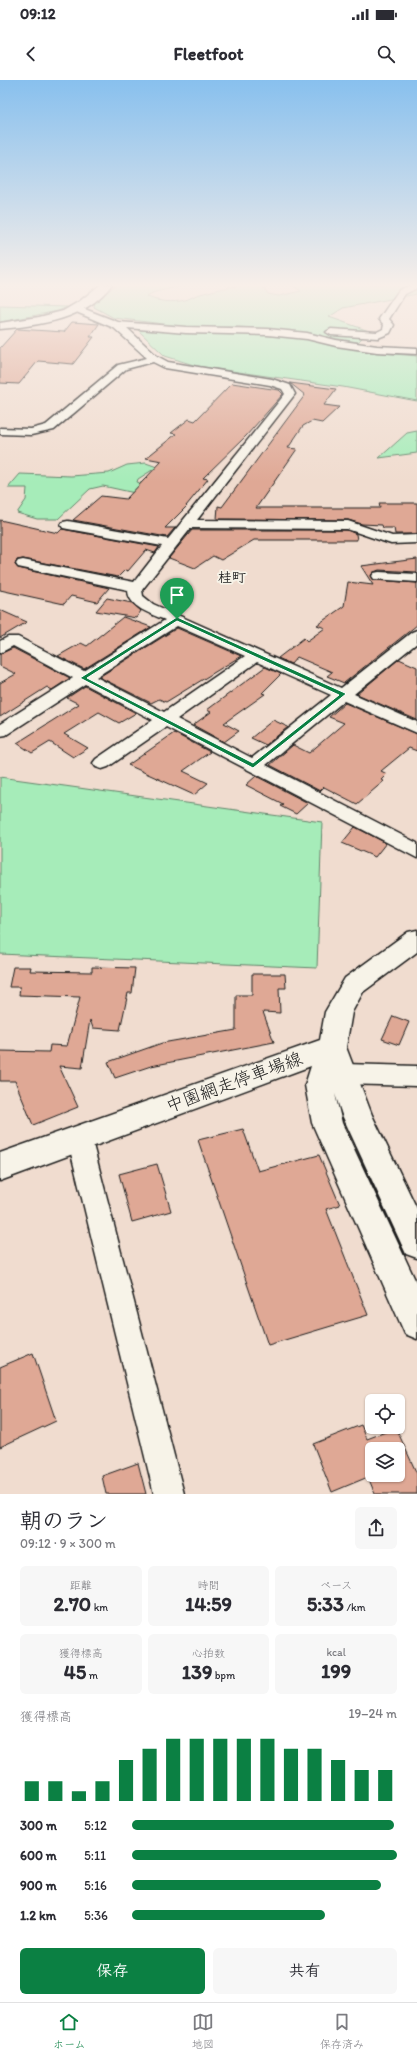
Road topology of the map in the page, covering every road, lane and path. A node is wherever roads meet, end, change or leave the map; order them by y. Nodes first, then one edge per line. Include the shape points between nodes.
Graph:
1 (144, 350) edge
2 (397, 350) edge
3 (417, 351) edge
4 (153, 359) junction
5 (0, 431) edge
6 (186, 524) junction
7 (68, 525) dead end
8 (417, 539) edge
9 (170, 544) junction
10 (23, 564) dead end
11 (378, 576) dead end
12 (417, 578) edge
13 (137, 587) junction
14 (177, 619) junction
15 (417, 635) edge
16 (0, 648) edge
17 (257, 656) junction
18 (83, 678) junction
19 (343, 694) junction
20 (163, 720) junction
21 (417, 728) edge
22 (0, 731) edge
23 (102, 763) dead end
24 (253, 766) junction
25 (417, 851) edge
26 (417, 939) edge
27 (338, 1060) junction
28 (417, 1076) edge
29 (79, 1137) junction
30 (0, 1167) edge
31 (417, 1243) edge
32 (417, 1322) edge
33 (169, 1494) edge

1 - 4 street
2 - 3 street
4 - 5 street via 122,367 50,428 31,432
4 - 6 street via 173,367 272,382 286,387 290,394
6 - 8 street via 348,525 391,540
6 - 9 street
7 - 9 street
9 - 13 street
10 - 13 street
11 - 12 street
13 - 14 street via 136,598
14 - 17 street
14 - 18 street
15 - 19 street
16 - 18 street via 13,640
17 - 19 street
17 - 20 street
18 - 20 street
18 - 22 street
19 - 21 street
19 - 24 street
20 - 23 street
20 - 24 street
24 - 25 street
26 - 27 street via 354,985 339,1012
27 - 28 street
27 - 29 street, 中園網走停車場線
27 - 31 street via 357,1115
27 - 32 street via 319,1085 327,1123
29 - 30 street, 中園網走停車場線
29 - 33 street

